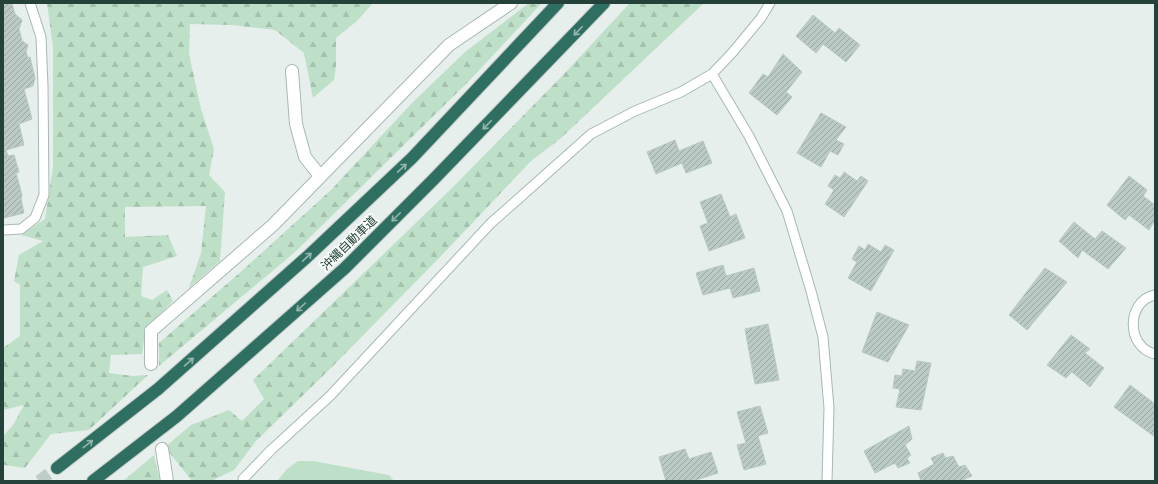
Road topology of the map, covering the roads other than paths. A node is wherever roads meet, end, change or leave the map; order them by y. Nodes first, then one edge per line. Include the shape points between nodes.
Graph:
1 (30, 3) edge
2 (511, 3) edge
3 (558, 3) edge
4 (604, 3) edge
5 (770, 3) edge
6 (292, 71) dead end
7 (712, 74) junction
8 (320, 176) junction
9 (3, 230) edge
10 (1155, 295) edge
11 (1155, 354) edge
12 (151, 364) dead end
13 (162, 450) dead end
14 (58, 468) tunnel mouth
15 (93, 481) edge
16 (167, 481) edge
17 (243, 481) edge
18 (828, 481) edge

1 - 9 lane via 41,37 44,195 35,218 21,230
2 - 8 street via 449,45
14 -> 3 highway, 沖縄自動車道 via 158,389 307,257 412,158
4 -> 15 highway, 沖縄自動車道 via 345,268 177,416
5 - 7 lane via 761,18
6 - 8 street via 296,124 305,157
7 - 17 lane via 681,92 635,111 591,134 491,223 330,396 271,450
7 - 18 lane via 749,136 787,211 815,306 823,337 829,408
8 - 12 street via 273,225 151,331
10 - 11 lane via 1149,296 1138,306 1133,317 1133,332 1140,344
13 - 16 street

